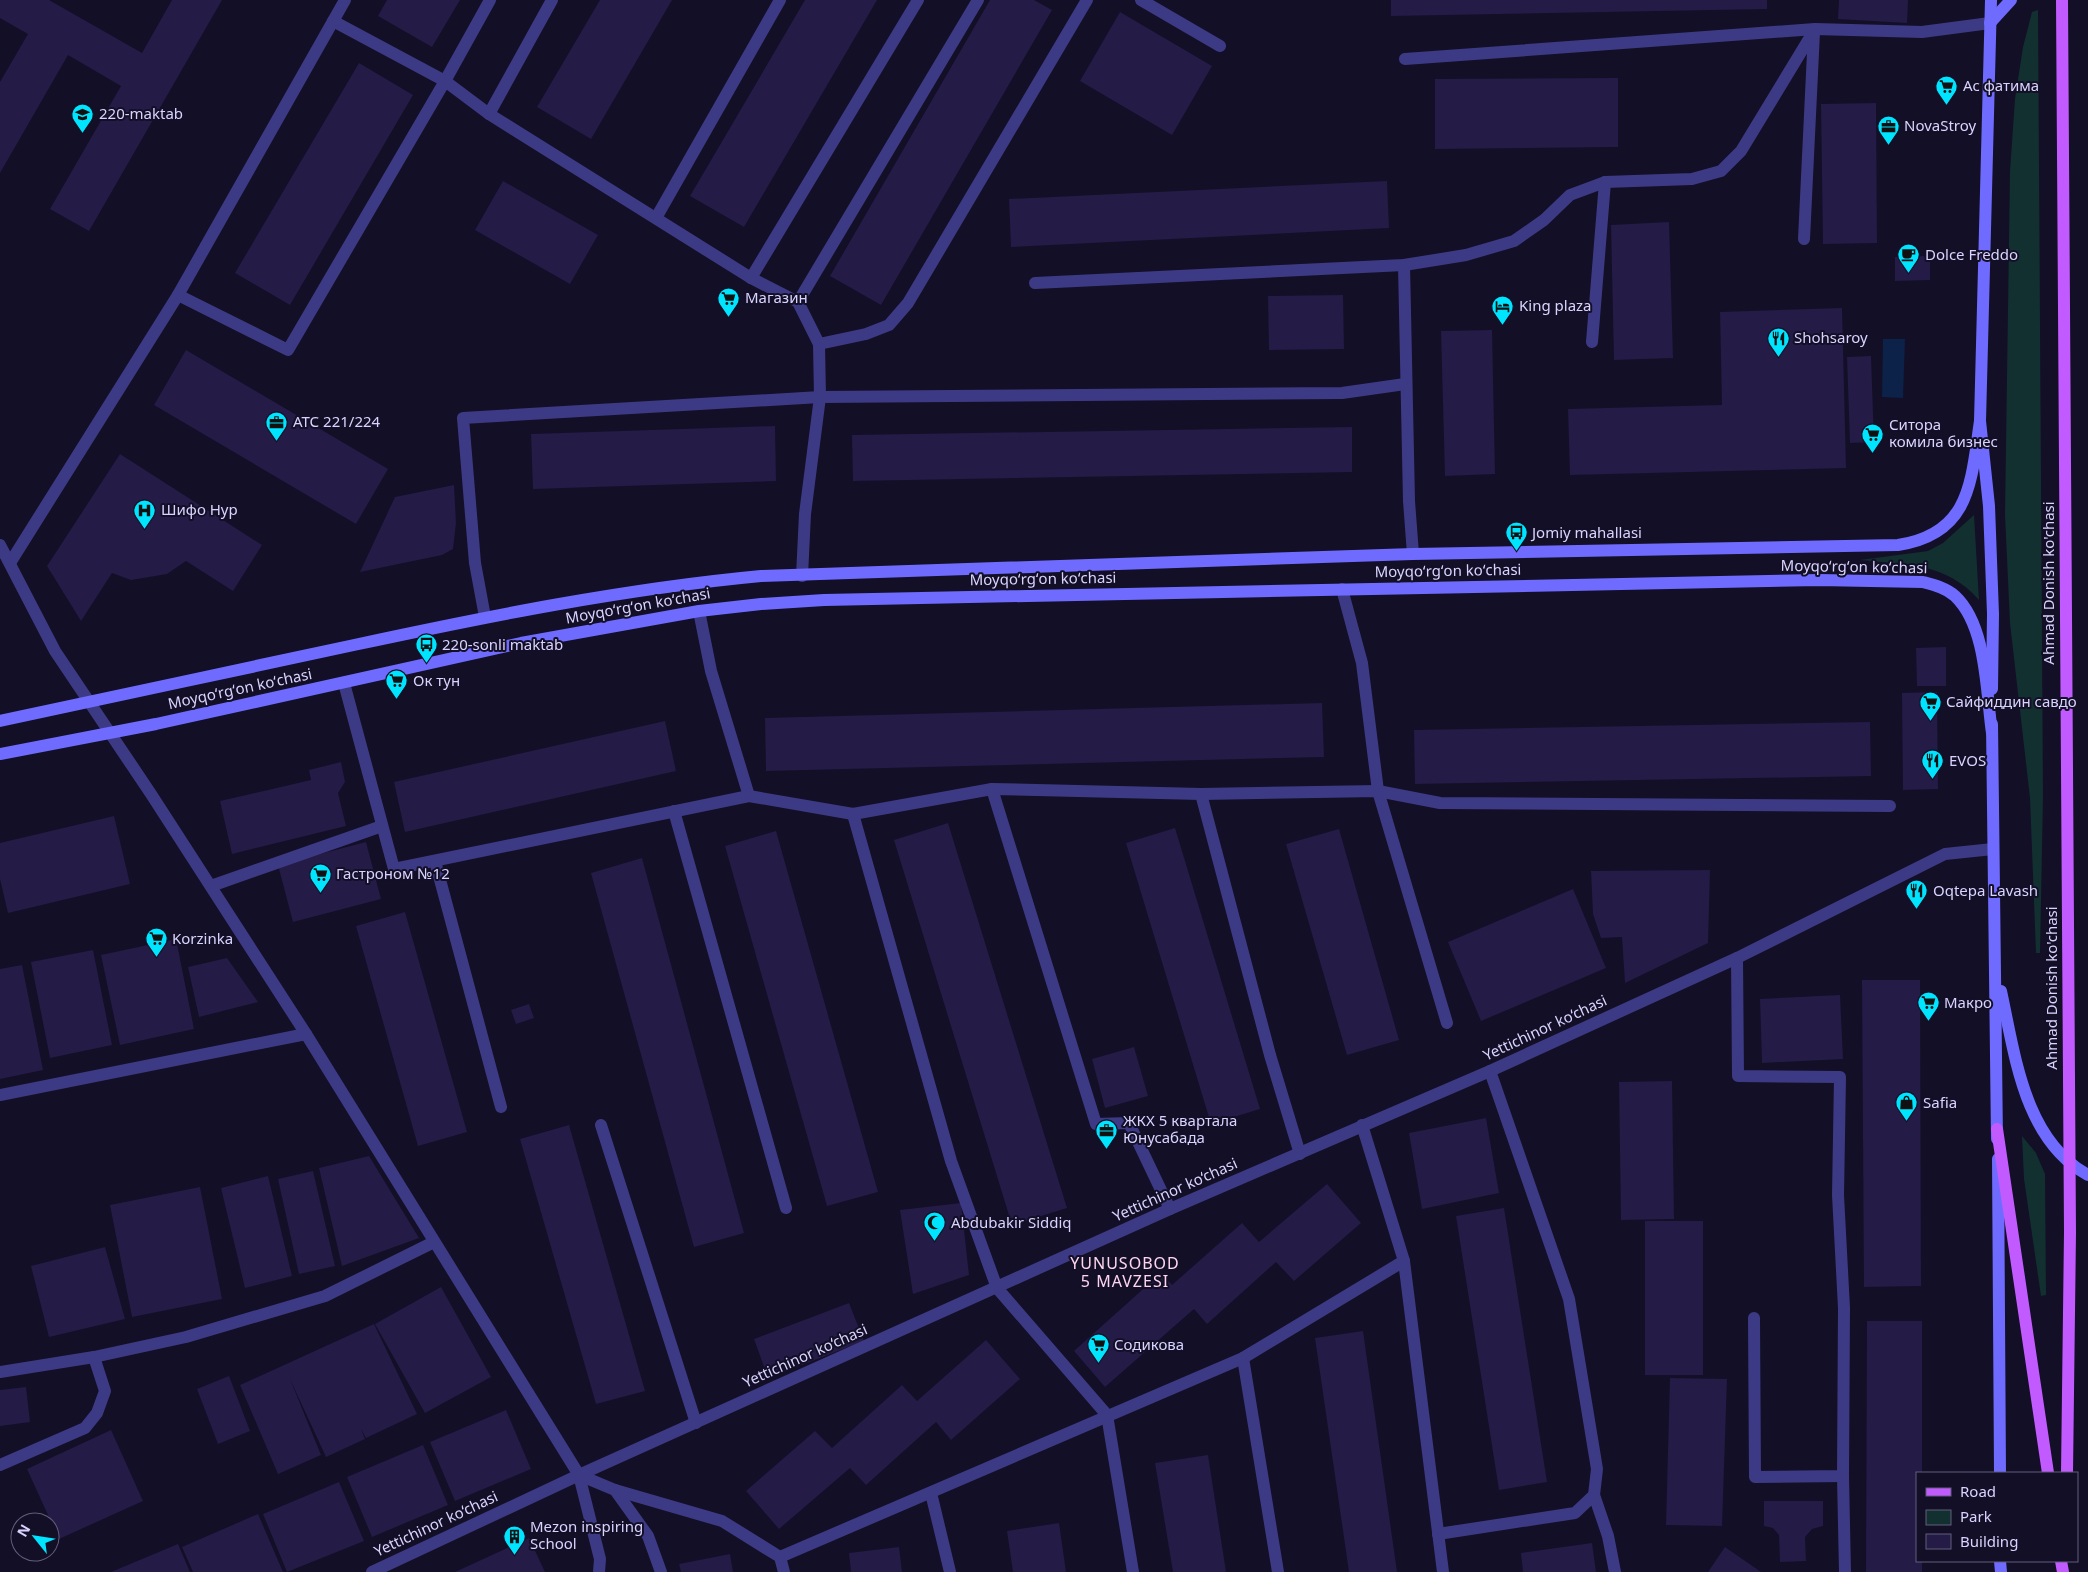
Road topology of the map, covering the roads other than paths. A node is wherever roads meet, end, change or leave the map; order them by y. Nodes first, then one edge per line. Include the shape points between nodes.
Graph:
1 (345, 0) edge
2 (490, 0) edge
3 (552, 0) edge
4 (780, 0) edge
5 (918, 0) edge
6 (978, 0) edge
7 (1087, 0) edge
8 (1141, 0) edge
9 (1991, 0) edge
10 (2011, 0) edge
11 (2062, 0) edge
12 (333, 21) junction
13 (1990, 23) junction
14 (1815, 29) junction
15 (1220, 46) dead end
16 (1405, 59) dead end
17 (445, 80) junction
18 (489, 114) junction
19 (1605, 182) junction
20 (656, 218) junction
21 (1804, 239) dead end
22 (1404, 265) junction
23 (751, 278) junction
24 (1036, 284) dead end
25 (178, 295) junction
26 (798, 302) junction
27 (1592, 342) dead end
28 (819, 344) junction
29 (1405, 384) junction
30 (820, 397) junction
31 (1980, 421) junction
32 (0, 546) edge
33 (1413, 554) junction
34 (10, 563) junction
35 (802, 576) junction
36 (1342, 588) junction
37 (699, 611) junction
38 (485, 617) junction
39 (344, 683) junction
40 (88, 702) junction
41 (0, 721) edge
42 (108, 732) junction
43 (1992, 733) junction
44 (0, 754) edge
45 (992, 789) junction
46 (1378, 791) junction
47 (1201, 794) junction
48 (749, 796) junction
49 (1890, 806) dead end
50 (674, 811) junction
51 (853, 814) junction
52 (382, 826) junction
53 (1993, 849) junction
54 (435, 861) junction
55 (210, 886) junction
56 (1736, 958) junction
57 (1995, 964) junction
58 (1447, 1023) dead end
59 (306, 1034) junction
60 (1490, 1071) junction
61 (0, 1095) edge
62 (501, 1107) dead end
63 (1362, 1124) junction
64 (601, 1125) dead end
65 (1997, 1129) junction
66 (1300, 1154) junction
67 (2070, 1165) junction
68 (2088, 1175) edge
69 (786, 1208) dead end
70 (1170, 1209) junction
71 (434, 1242) junction
72 (1404, 1261) junction
73 (997, 1288) junction
74 (1754, 1318) dead end
75 (94, 1357) junction
76 (1242, 1358) junction
77 (0, 1372) edge
78 (1107, 1415) junction
79 (696, 1423) junction
80 (0, 1466) edge
81 (2000, 1472) edge
82 (2048, 1472) edge
83 (2067, 1472) edge
84 (578, 1476) junction
85 (1843, 1476) junction
86 (615, 1490) junction
87 (931, 1493) junction
88 (1594, 1495) junction
89 (1438, 1534) junction
90 (780, 1557) junction
91 (372, 1572) edge
92 (599, 1572) edge
93 (662, 1572) edge
94 (784, 1572) edge
95 (950, 1572) edge
96 (1132, 1572) edge
97 (1278, 1572) edge
98 (1443, 1572) edge
99 (1615, 1572) edge
100 (1845, 1572) edge

1 - 12 street
2 - 17 street
3 - 18 street
4 - 20 street
5 - 23 street
6 - 26 street
7 - 28 street via 908,303 889,325 866,334
8 - 15 street
9 - 13 main road
10 - 13 main road
11 - 67 main road, Ahmad Donish ko'chasi
12 - 17 street
12 - 25 street
13 - 14 street via 1922,32
13 - 31 main road
14 - 16 street
14 - 19 street via 1741,151 1721,171 1692,179
14 - 21 street
17 - 18 street
17 - 25 street via 288,350
18 - 20 street
19 - 22 street via 1570,195 1544,220 1514,241 1466,256
19 - 27 street
20 - 23 street
22 - 24 street
22 - 29 street
23 - 26 street
25 - 34 street
26 - 28 street
28 - 30 street
29 - 30 street via 1342,393
29 - 33 street
30 - 35 street via 805,514
30 - 38 street via 463,418 475,562
31 - 33 main road, Moyqoʻrgʻon koʻchasi via 1971,481 1961,509 1936,534 1919,542
31 - 43 main road via 1990,526
32 - 34 street
33 - 35 main road, Moyqoʻrgʻon koʻchasi
34 - 40 street via 55,651
35 - 38 main road, Moyqoʻrgʻon koʻchasi via 694,582
36 - 37 main road, Moyqoʻrgʻon koʻchasi via 824,600
36 - 43 main road, Moyqoʻrgʻon koʻchasi via 1819,580 1923,582 1940,586 1955,597 1974,626 1980,641
36 - 46 street via 1362,663
37 - 39 main road, Moyqoʻrgʻon koʻchasi via 521,643
37 - 48 street via 711,671
38 - 40 main road, Moyqoʻrgʻon koʻchasi
39 - 42 main road, Moyqoʻrgʻon koʻchasi
39 - 52 street
40 - 41 main road, Moyqoʻrgʻon koʻchasi
40 - 42 street
42 - 44 main road, Moyqoʻrgʻon koʻchasi
42 - 55 street
43 - 53 main road
45 - 47 street
45 - 51 street
45 - 70 street via 1096,1124 1129,1123
46 - 47 street
46 - 49 street via 1440,803
46 - 58 street
47 - 66 street via 1270,1055
48 - 50 street
48 - 51 street
50 - 54 street
50 - 69 street
51 - 73 street via 951,1161
52 - 54 street via 394,869
52 - 55 street
53 - 56 street, Yettichinor ko‘chasi via 1945,854
53 - 57 main road
54 - 62 street
55 - 59 street
56 - 60 street, Yettichinor ko‘chasi
56 - 85 street via 1738,1076 1840,1078 1838,1196 1844,1308
57 - 65 main road
57 - 67 main road via 2028,1099 2041,1126
59 - 61 street
59 - 71 street
60 - 63 street, Yettichinor ko‘chasi
60 - 88 street via 1570,1299 1597,1469
63 - 66 street, Yettichinor ko‘chasi
63 - 72 street
64 - 79 street
65 - 81 main road
65 - 82 main road
66 - 70 street, Yettichinor ko‘chasi
67 - 68 main road
67 - 83 main road, Ahmad Donish ko'chasi
70 - 73 street, Yettichinor ko‘chasi
71 - 75 street via 325,1296 186,1337
71 - 84 street
72 - 76 street
72 - 89 street
73 - 78 street
73 - 79 street, Yettichinor ko‘chasi
74 - 85 street via 1755,1477
75 - 77 street
75 - 80 street via 105,1391 97,1413 85,1428
76 - 78 street
76 - 97 street
78 - 87 street
78 - 96 street
79 - 84 street, Yettichinor ko‘chasi
84 - 86 street
84 - 91 street, Yettichinor ko‘chasi
84 - 92 street via 600,1559
85 - 100 street
86 - 90 street via 722,1521
86 - 93 street via 648,1536
87 - 90 street
87 - 95 street
88 - 89 street via 1576,1513
88 - 99 street via 1608,1536
89 - 98 street
90 - 94 street

